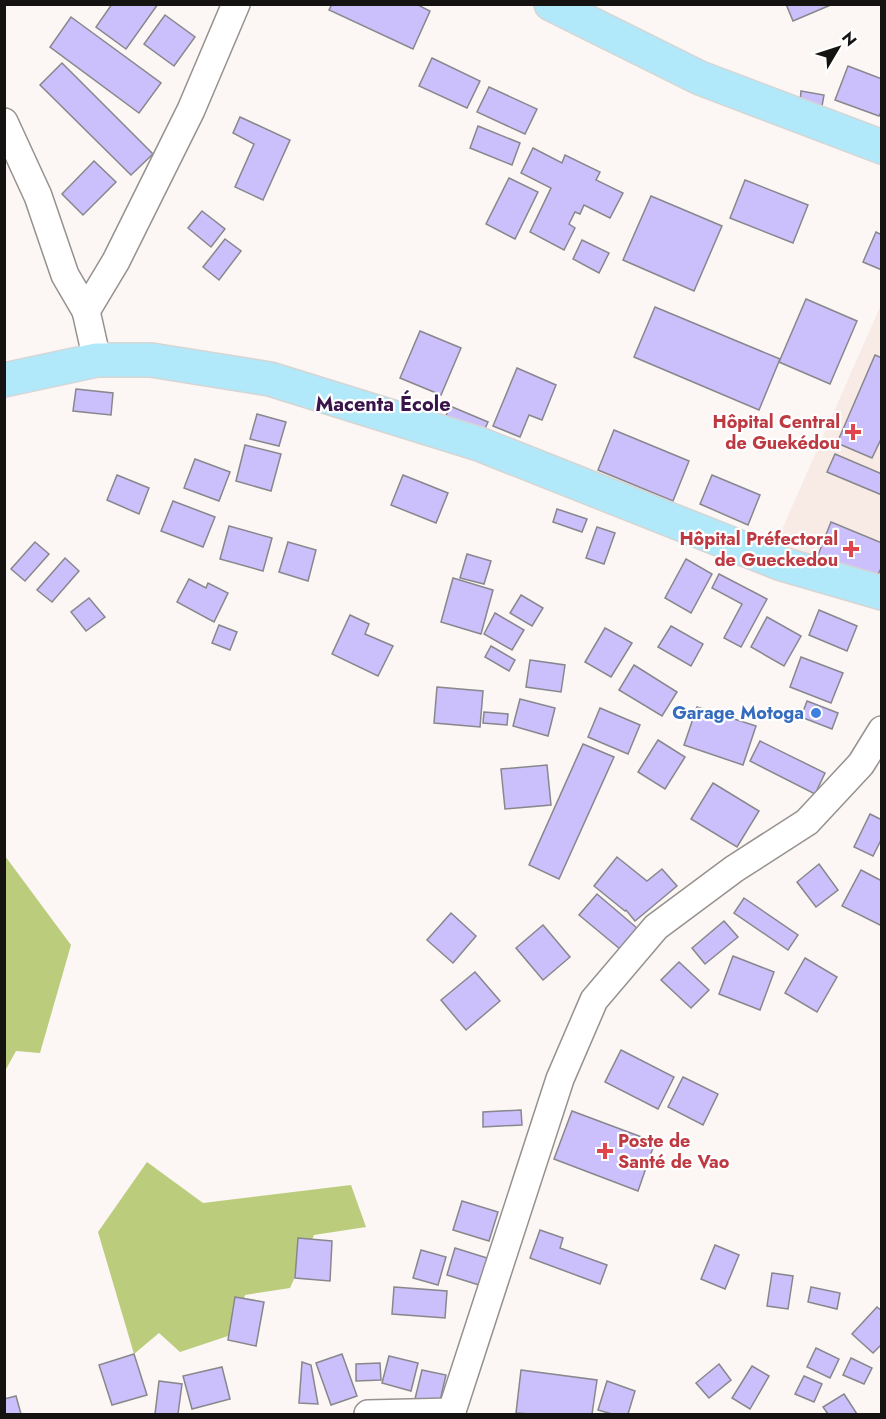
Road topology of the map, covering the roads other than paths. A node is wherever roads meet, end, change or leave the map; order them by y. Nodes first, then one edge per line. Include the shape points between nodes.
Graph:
1 (236, 4) edge
2 (551, 4) edge
3 (4, 122) edge
4 (882, 147) edge
5 (86, 311) junction
6 (97, 360) junction
7 (4, 380) edge
8 (882, 593) edge
9 (882, 730) edge
10 (451, 1413) edge
11 (368, 1414) edge

1 - 5 street via 191,110 116,261
2 - 4 main road via 700,78
3 - 5 street via 38,196 65,275
5 - 6 street
6 - 7 main road
6 - 8 main road via 151,360 270,379 479,444 782,564
9 - 10 street via 861,764 807,822 734,869 656,927 594,1000 560,1079
10 - 11 street

